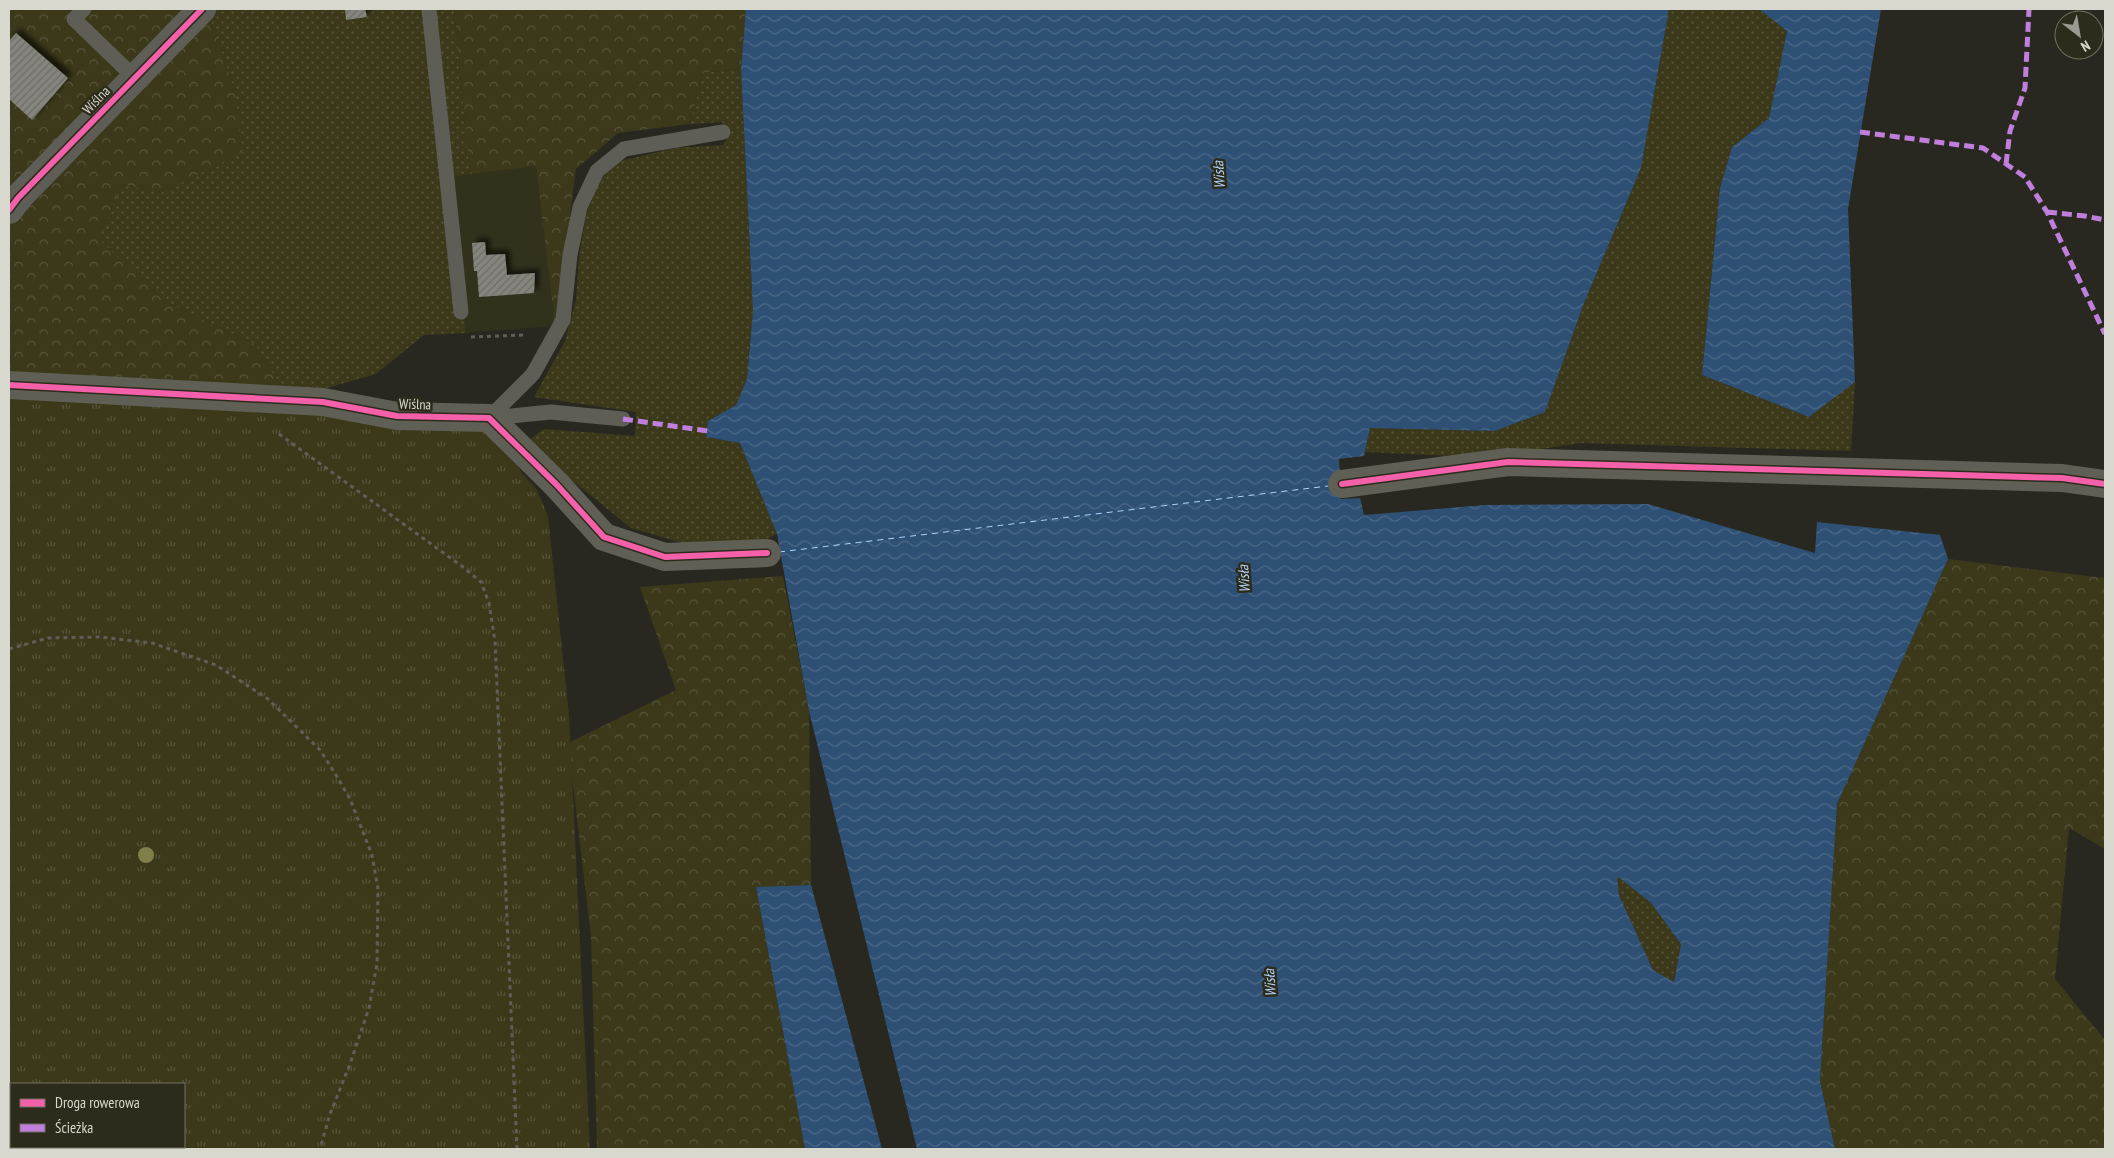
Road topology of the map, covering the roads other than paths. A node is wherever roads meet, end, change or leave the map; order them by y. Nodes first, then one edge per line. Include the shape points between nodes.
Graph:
1 (84, 9) edge
2 (202, 9) edge
3 (429, 9) edge
4 (135, 78) junction
5 (724, 132) dead end
6 (9, 210) edge
7 (461, 312) road end
8 (9, 385) edge
9 (489, 418) junction
10 (623, 420) dead end
11 (1342, 484) dead end
12 (2105, 484) edge
13 (767, 553) dead end

1 - 4 lane via 74,19
2 - 4 street, Wiślna
3 - 7 lane
4 - 6 street, Wiślna
5 - 9 lane via 624,149 598,171 580,207 562,320 533,374
8 - 9 street, Wiślna via 324,402 397,416
9 - 10 lane via 551,412
9 - 13 street via 604,537 665,557
11 - 12 street via 1508,462 2062,478

